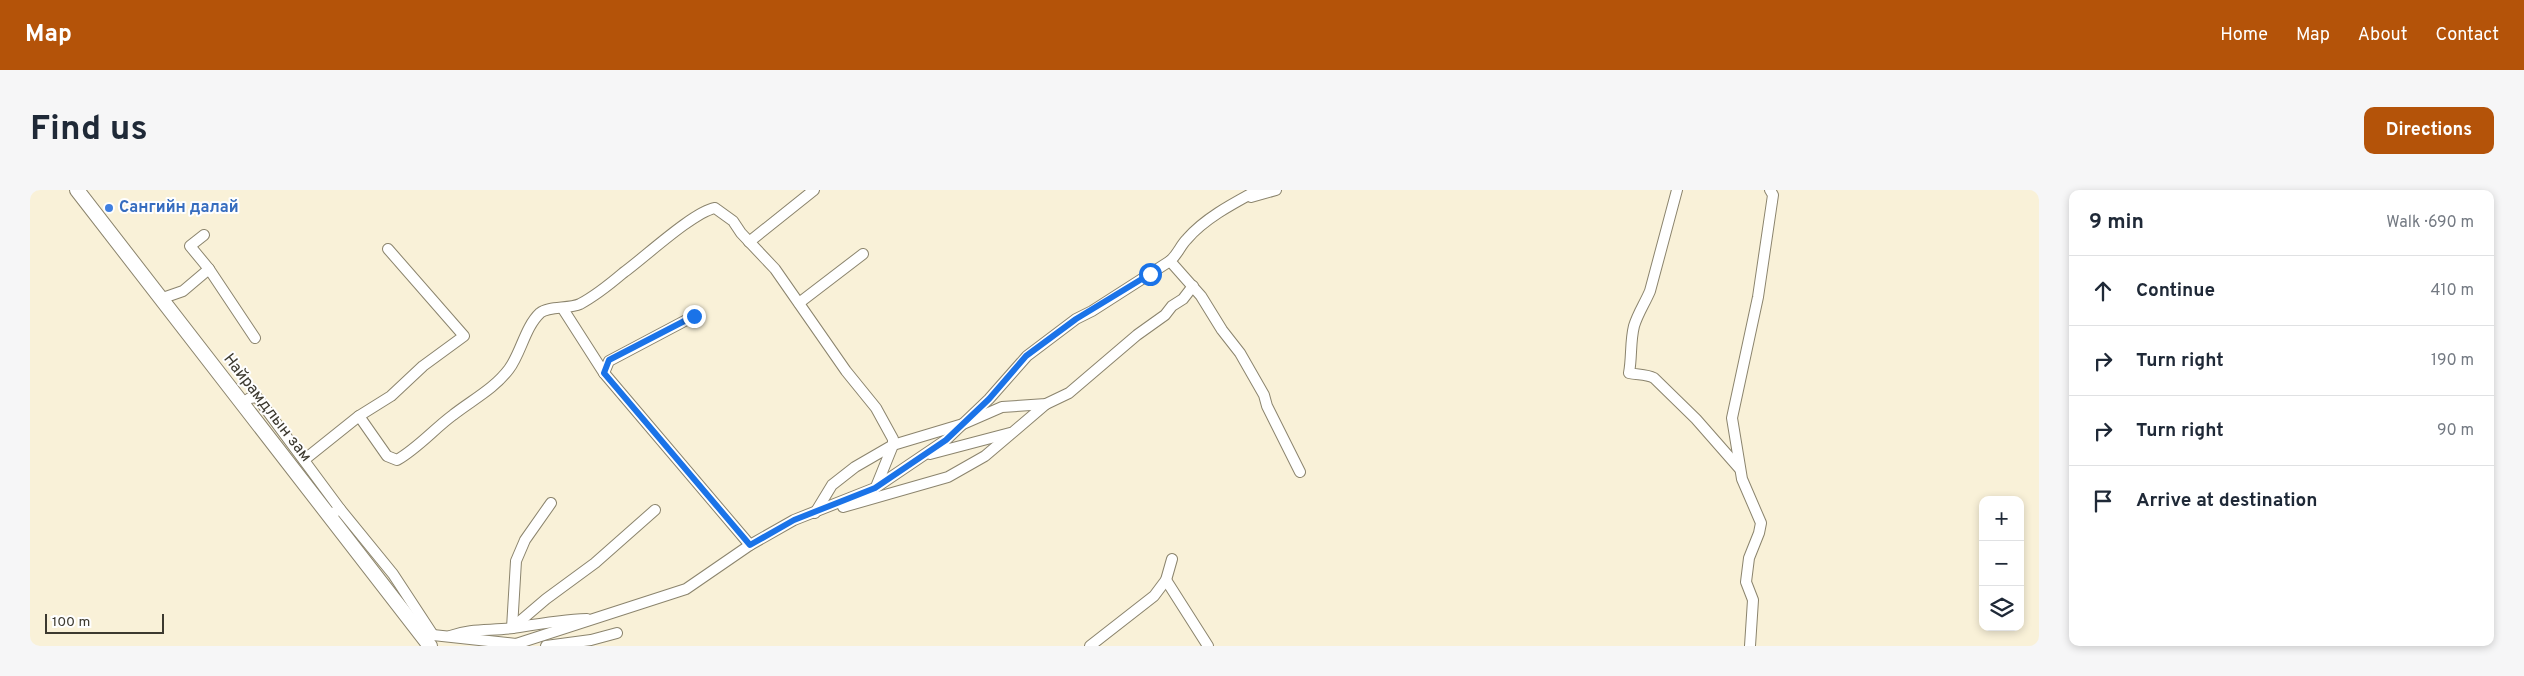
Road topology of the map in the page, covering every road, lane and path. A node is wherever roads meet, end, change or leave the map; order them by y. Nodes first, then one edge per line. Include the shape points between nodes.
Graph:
1 (77, 190) edge
2 (814, 190) edge
3 (1258, 190) edge
4 (1276, 190) edge
5 (1677, 190) edge
6 (1772, 192) edge
7 (1238, 201) junction
8 (204, 235) dead end
9 (749, 242) junction
10 (388, 249) dead end
11 (862, 254) dead end
12 (1170, 260) junction
13 (209, 269) junction
14 (1193, 286) junction
15 (160, 298) junction
16 (799, 303) junction
17 (563, 310) junction
18 (694, 316) dead end
19 (255, 338) dead end
20 (604, 373) junction
21 (242, 404) junction
22 (1046, 404) junction
23 (359, 416) junction
24 (963, 424) junction
25 (1013, 432) junction
26 (893, 445) junction
27 (922, 456) junction
28 (304, 460) junction
29 (1740, 469) junction
30 (1300, 472) dead end
31 (875, 488) junction
32 (551, 503) dead end
33 (829, 506) junction
34 (655, 510) dead end
35 (334, 513) junction
36 (815, 513) junction
37 (750, 545) junction
38 (1172, 559) dead end
39 (1166, 580) junction
40 (595, 618) junction
41 (512, 628) junction
42 (617, 633) dead end
43 (451, 637) junction
44 (429, 639) edge
45 (519, 645) edge
46 (466, 646) edge
47 (546, 646) edge
48 (1090, 646) edge
49 (1208, 646) edge
50 (1750, 646) edge

1 - 15 main road, Найрамдлын зам
2 - 9 street
3 - 7 street
4 - 7 street
5 - 29 street via 1646,300 1634,327 1629,373 1647,374 1654,378
6 - 29 street via 1758,297 1732,418
7 - 12 street via 1188,238 1179,253
8 - 13 street via 190,246
9 - 16 street via 775,269
9 - 17 street via 733,221 715,208 705,210 580,304
10 - 23 street via 464,336 423,366 391,396
11 - 16 street
12 - 14 street
12 - 24 street via 1076,319 1026,356
13 - 15 street via 183,292
13 - 19 street
14 - 22 street via 1165,315 1097,371 1069,393
14 - 30 street via 1240,353 1264,395
15 - 21 main road, Найрамдлын зам
16 - 26 street via 876,408
17 - 20 street
17 - 23 street via 541,312 514,363 499,381 397,460 387,456
18 - 20 street via 609,360
20 - 37 street
21 - 28 street via 257,397
21 - 35 main road, Найрамдлын зам
22 - 24 street via 1008,405
22 - 25 street
23 - 28 street
24 - 26 street
24 - 27 street
25 - 27 street
25 - 33 street via 985,456 948,477 844,507
26 - 31 street
26 - 36 street via 855,466 832,486
27 - 31 street
28 - 35 street
29 - 50 street via 1745,489 1761,523 1749,558 1746,582 1753,600
31 - 33 street
32 - 41 street via 525,540 516,561
33 - 36 street
34 - 41 street via 595,563
35 - 44 main road, Найрамдлын зам
36 - 37 street via 794,520
37 - 40 street via 686,589
38 - 39 street
39 - 48 street via 1154,596
39 - 49 street
40 - 41 street via 556,620
40 - 45 street
41 - 43 street via 463,631
42 - 47 street
43 - 44 street
43 - 45 street
43 - 46 street

